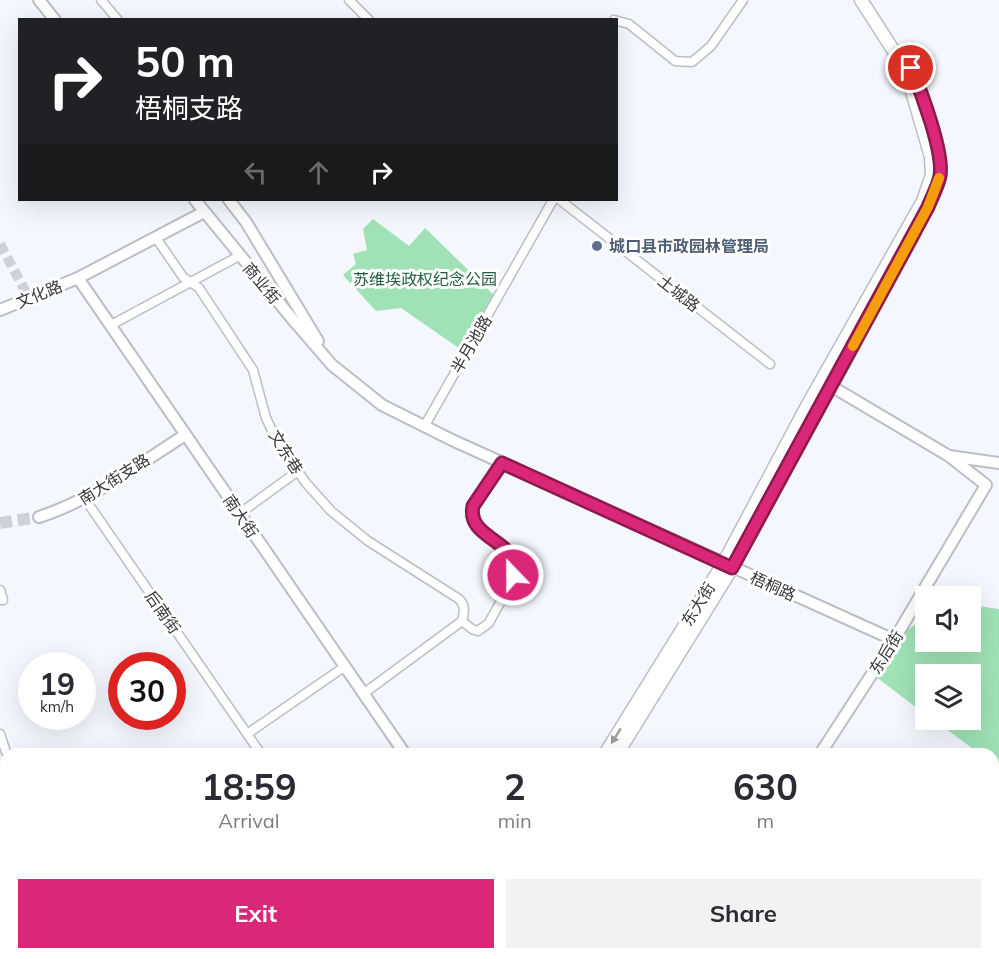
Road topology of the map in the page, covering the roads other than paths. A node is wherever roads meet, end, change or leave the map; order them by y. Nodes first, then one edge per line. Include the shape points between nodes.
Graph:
1 (39, 0) edge
2 (101, 0) edge
3 (349, 0) edge
4 (742, 0) edge
5 (861, 0) edge
6 (871, 0) edge
7 (53, 18) edge
8 (116, 18) edge
9 (367, 18) edge
10 (618, 21) edge
11 (196, 201) edge
12 (231, 201) edge
13 (552, 201) edge
14 (561, 201) edge
15 (204, 212) junction
16 (156, 237) junction
17 (239, 256) junction
18 (78, 278) junction
19 (189, 282) junction
20 (0, 310) edge
21 (111, 325) junction
22 (332, 364) junction
23 (771, 364) dead end
24 (831, 386) junction
25 (424, 427) junction
26 (185, 435) junction
27 (949, 456) junction
28 (502, 463) junction
29 (999, 463) edge
30 (298, 471) junction
31 (85, 499) junction
32 (239, 514) junction
33 (39, 517) tunnel mouth
34 (728, 566) junction
35 (0, 590) edge
36 (0, 600) edge
37 (462, 621) junction
38 (894, 640) junction
39 (344, 667) junction
40 (363, 694) junction
41 (247, 734) junction
42 (257, 748) edge
43 (401, 748) edge
44 (609, 748) edge
45 (621, 748) edge
46 (824, 748) edge

1 - 7 street
2 - 8 street
3 - 9 street
4 - 10 street via 711,46 692,62 675,61 629,24
5 - 34 main road, 东大街 via 897,56 911,88 931,157 932,175 923,201 807,406
6 - 24 main road, 东大街 via 904,52 918,84 939,155 940,176 928,207
11 - 15 street, 商业街
12 - 22 street, 商业街
13 - 25 street, 半月池路
14 - 23 street, 土城路
15 - 16 street, 文化路
15 - 17 street, 商业街
16 - 18 street, 文化路
16 - 19 street, 文东巷
17 - 19 street
17 - 22 street, 商业街
18 - 20 street, 文化路
18 - 21 street, 南大街
19 - 21 street
19 - 30 street, 文东巷 via 199,288 253,370 266,418
21 - 26 street, 南大街
22 - 25 street, 商业街 via 382,405
24 - 27 street
24 - 34 main road, 东大街
25 - 28 street, 梧桐路
26 - 31 street, 南大街支路
26 - 32 street, 南大街
27 - 29 street
27 - 38 street, 东后街 via 986,485
28 - 34 street, 梧桐路
28 - 37 street via 471,513 480,529 511,556 513,575 489,623 478,631
30 - 32 street
30 - 37 street, 文东巷 via 331,511 368,541 459,599 465,611
31 - 33 street, 南大街支路
31 - 41 street, 后南街
32 - 39 street, 南大街
34 - 38 street, 梧桐路
34 -> 44 main road, 东大街
34 - 45 main road, 东大街
35 - 36 street
37 - 40 street
38 - 46 street, 东后街
39 - 40 street, 南大街
39 - 41 street
40 - 43 street, 南大街
41 - 42 street, 后南街

